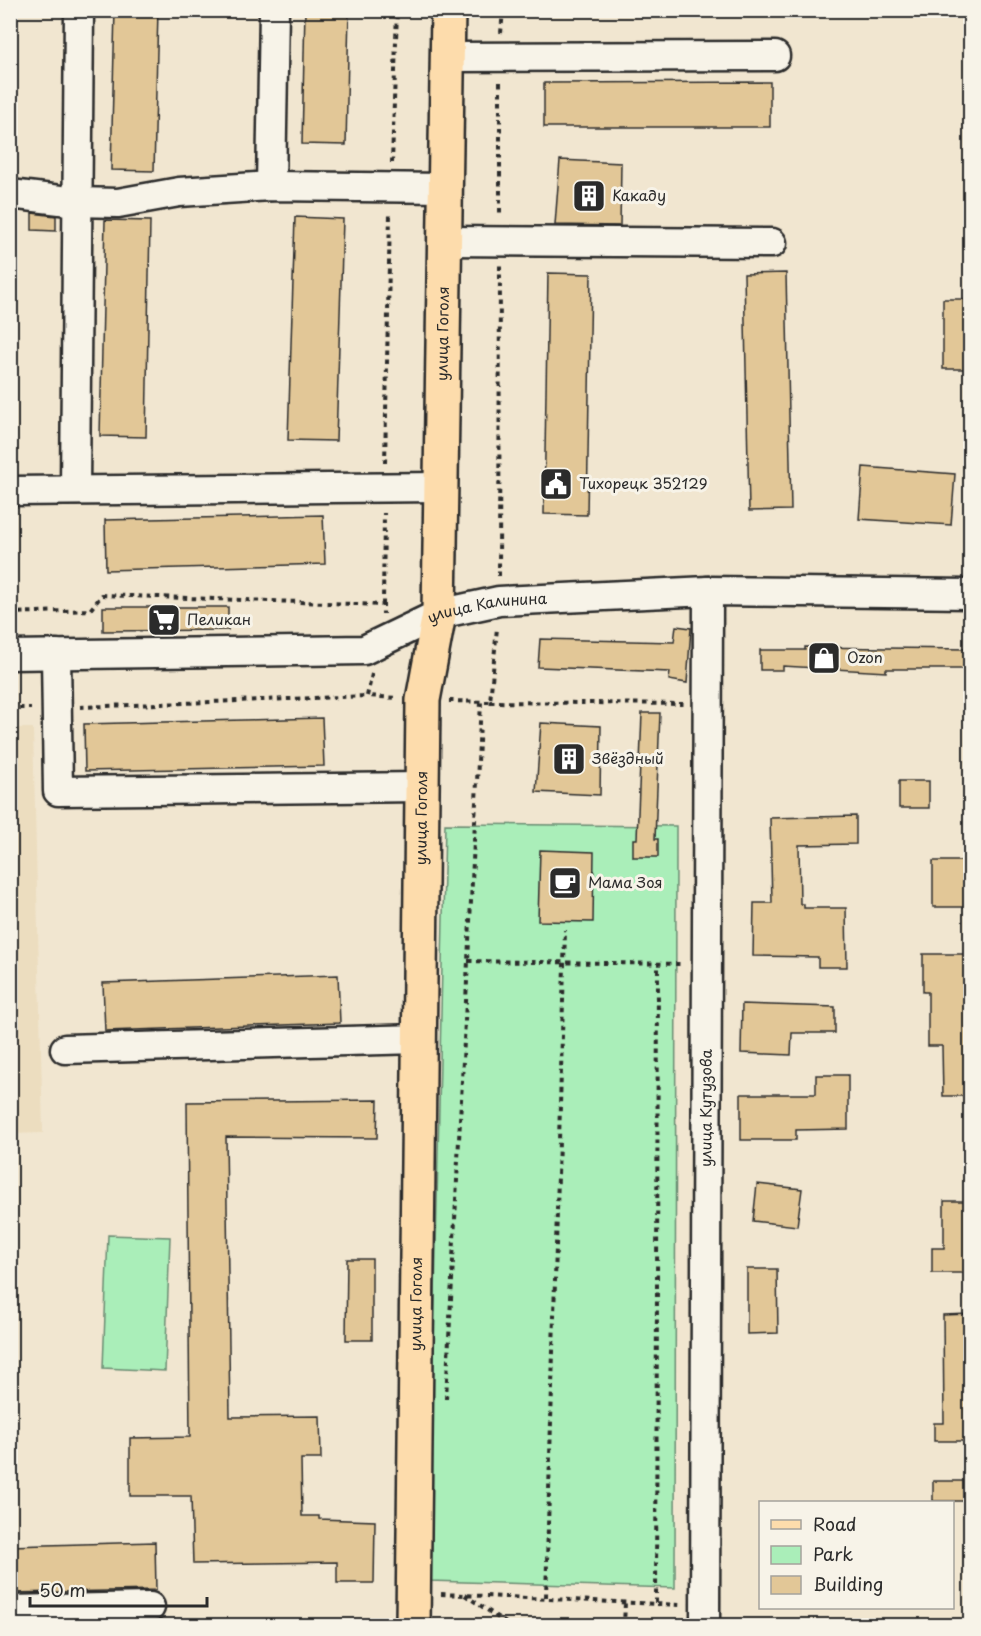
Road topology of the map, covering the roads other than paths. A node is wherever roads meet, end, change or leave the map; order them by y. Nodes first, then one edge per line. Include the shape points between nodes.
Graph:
1 (79, 10) edge
2 (274, 10) edge
3 (448, 10) edge
4 (775, 56) dead end
5 (448, 57) junction
6 (271, 186) junction
7 (446, 188) junction
8 (10, 194) edge
9 (77, 202) junction
10 (445, 241) junction
11 (772, 243) dead end
12 (441, 487) junction
13 (75, 490) junction
14 (10, 491) edge
15 (708, 591) junction
16 (970, 594) edge
17 (440, 614) junction
18 (56, 654) junction
19 (10, 655) edge
20 (422, 787) junction
21 (419, 1039) junction
22 (64, 1049) dead end
23 (150, 1607) dead end
24 (10, 1610) edge
25 (705, 1616) edge
26 (413, 1626) edge

1 - 9 street
2 - 6 street
3 - 5 main road, улица Гоголя
4 - 5 street
5 - 7 main road, улица Гоголя
6 - 7 street
6 - 9 street via 179,192 118,203
7 - 10 main road, улица Гоголя
8 - 9 street
9 - 13 street
10 - 11 street
10 - 12 main road, улица Гоголя
12 - 13 street
12 - 17 main road, улица Гоголя
13 - 14 street
15 - 16 street, улица Калинина
15 - 17 street, улица Калинина via 499,601
15 - 25 street, улица Кутузова
17 - 18 street, улица Калинина via 364,650
17 - 20 main road, улица Гоголя via 423,700
18 - 19 street, улица Калинина
18 - 20 street via 57,791
20 - 21 main road, улица Гоголя
21 - 22 street
21 - 26 main road, улица Гоголя
23 - 24 street

